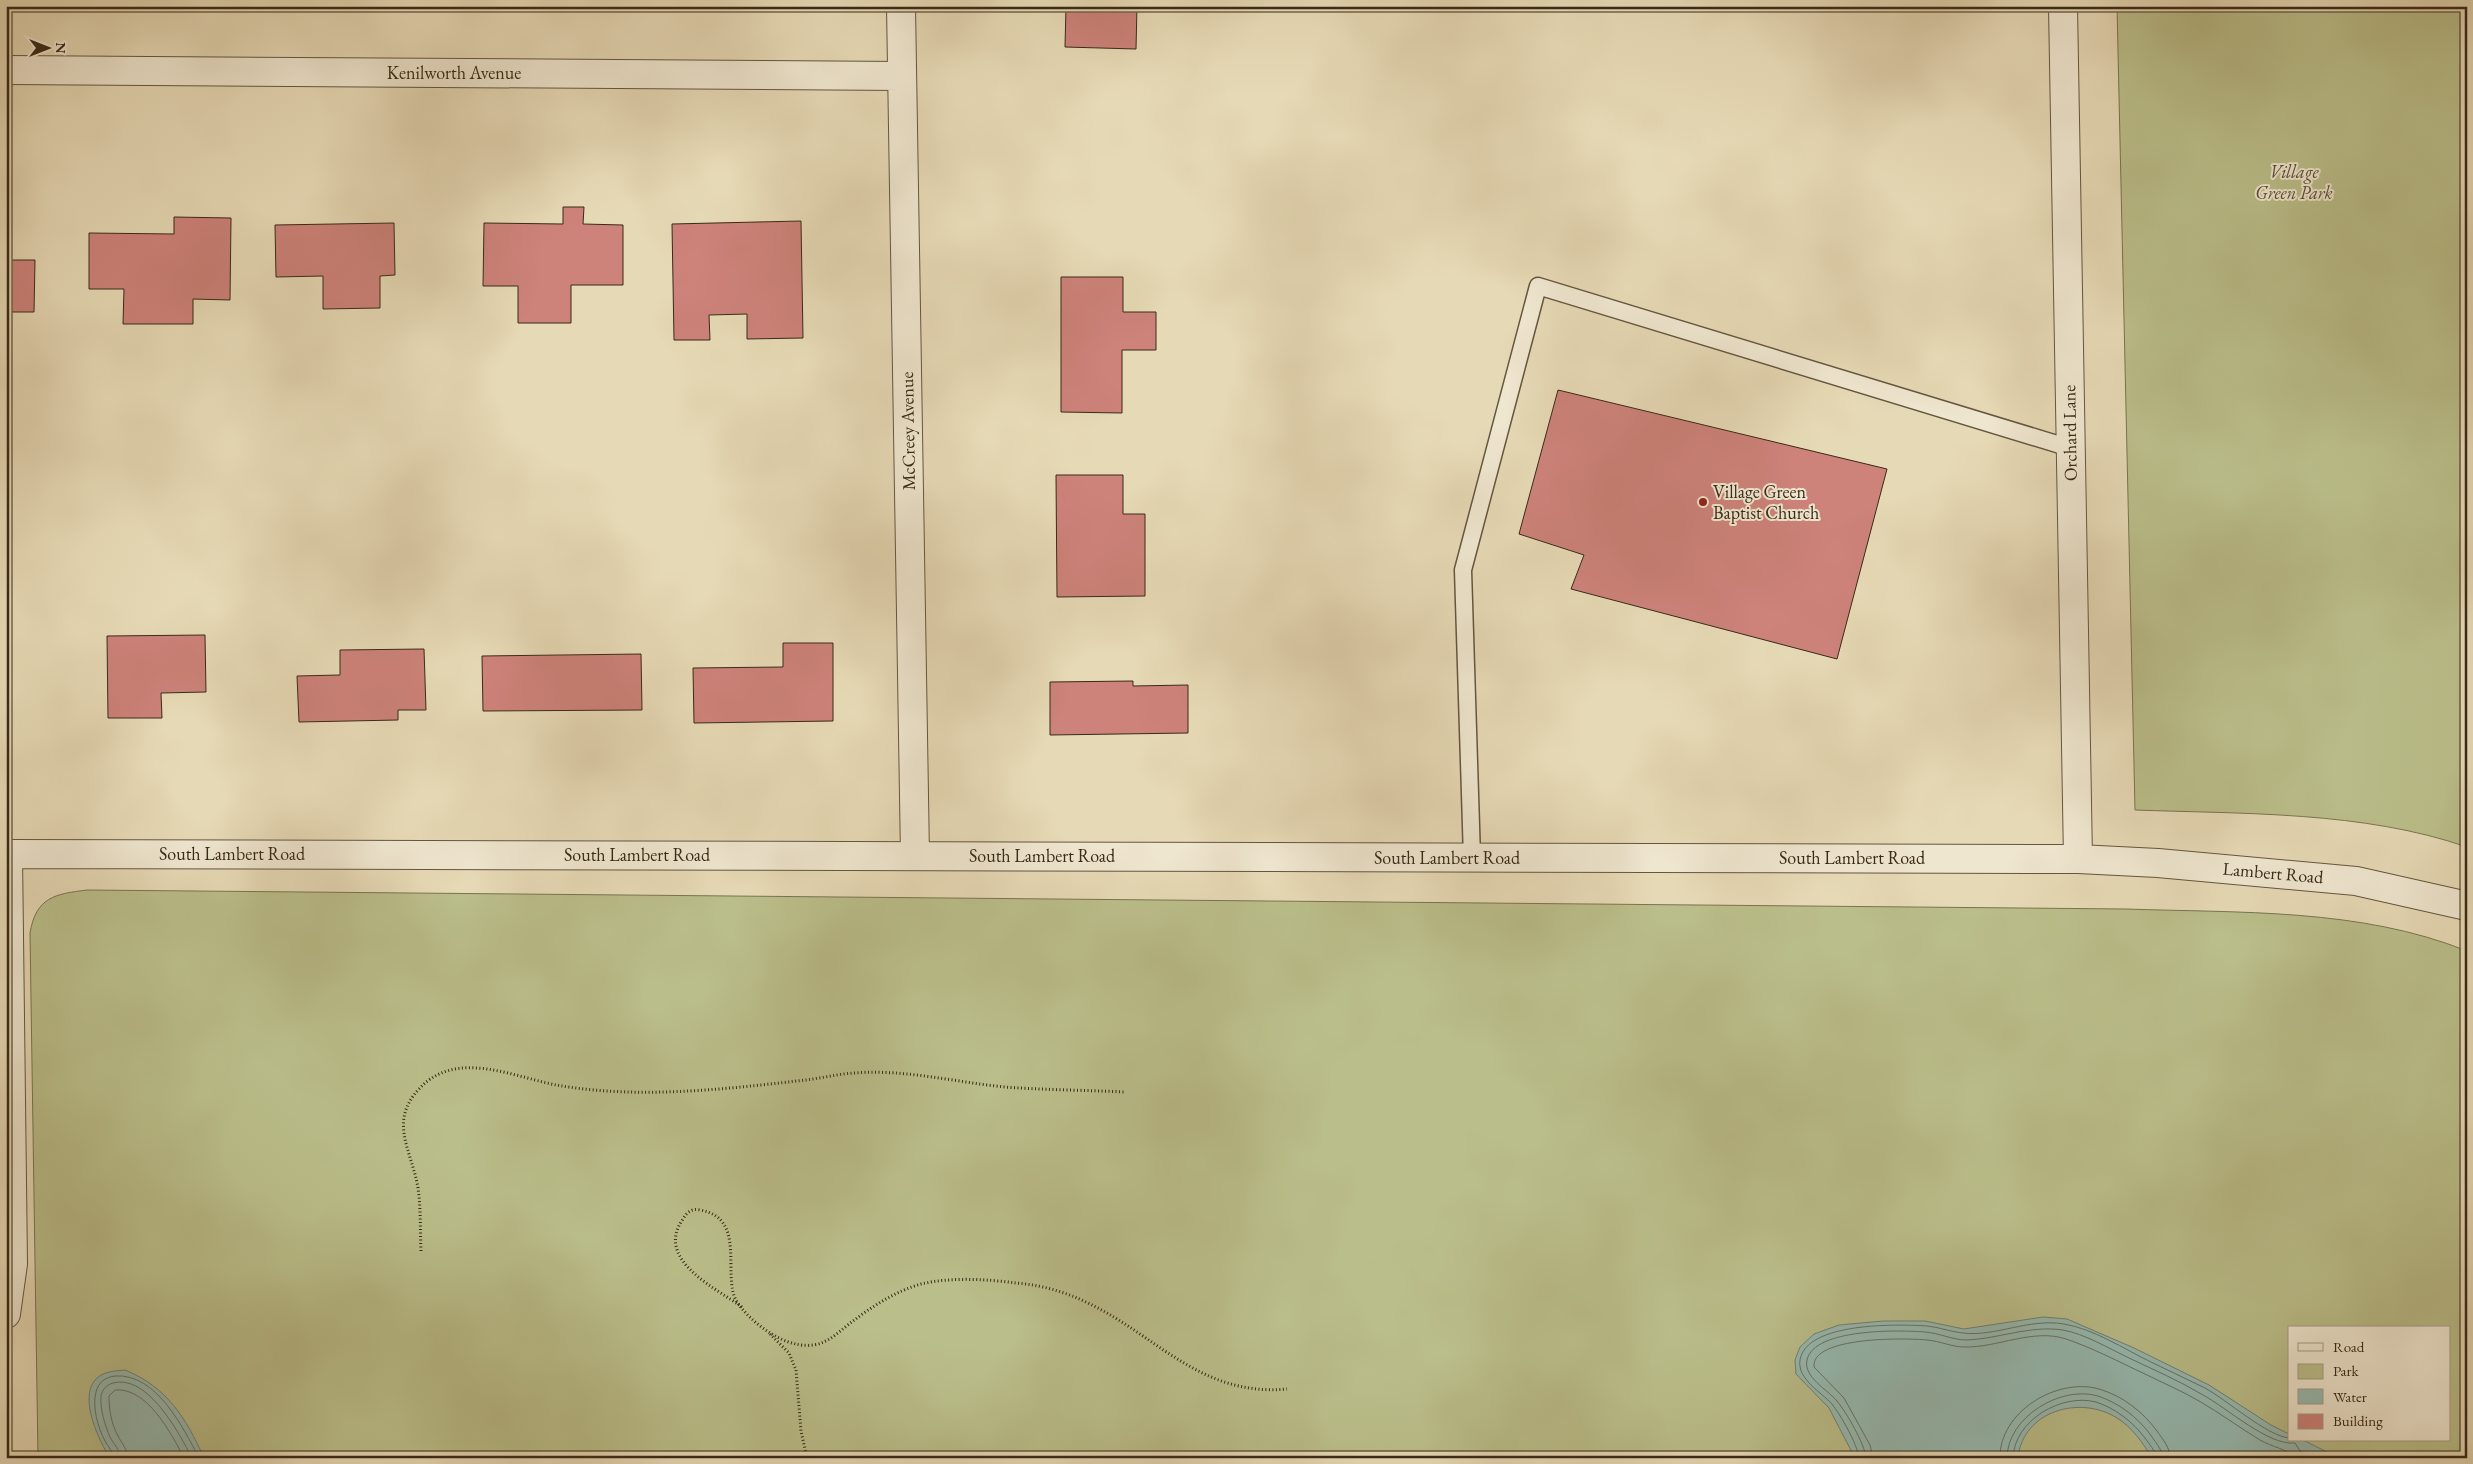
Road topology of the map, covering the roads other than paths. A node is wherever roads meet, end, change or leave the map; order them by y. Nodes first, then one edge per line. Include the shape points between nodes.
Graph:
1 (901, 6) edge
2 (2063, 6) edge
3 (6, 70) edge
4 (902, 76) junction
5 (2070, 448) junction
6 (7, 854) edge
7 (915, 856) junction
8 (1472, 858) junction
9 (2078, 859) junction
10 (2467, 906) edge
11 (6, 1314) edge

1 - 4 street, McCreey Avenue
2 - 5 street, Orchard Lane
3 - 4 street, Kenilworth Avenue
4 - 7 street, McCreey Avenue
5 - 8 lane via 1538,286 1463,570
5 - 9 street, Orchard Lane
6 - 7 street, South Lambert Road
6 - 11 street via 12,1264
7 - 8 street, South Lambert Road
8 - 9 street, South Lambert Road
9 - 10 street, Lambert Road via 2356,881

